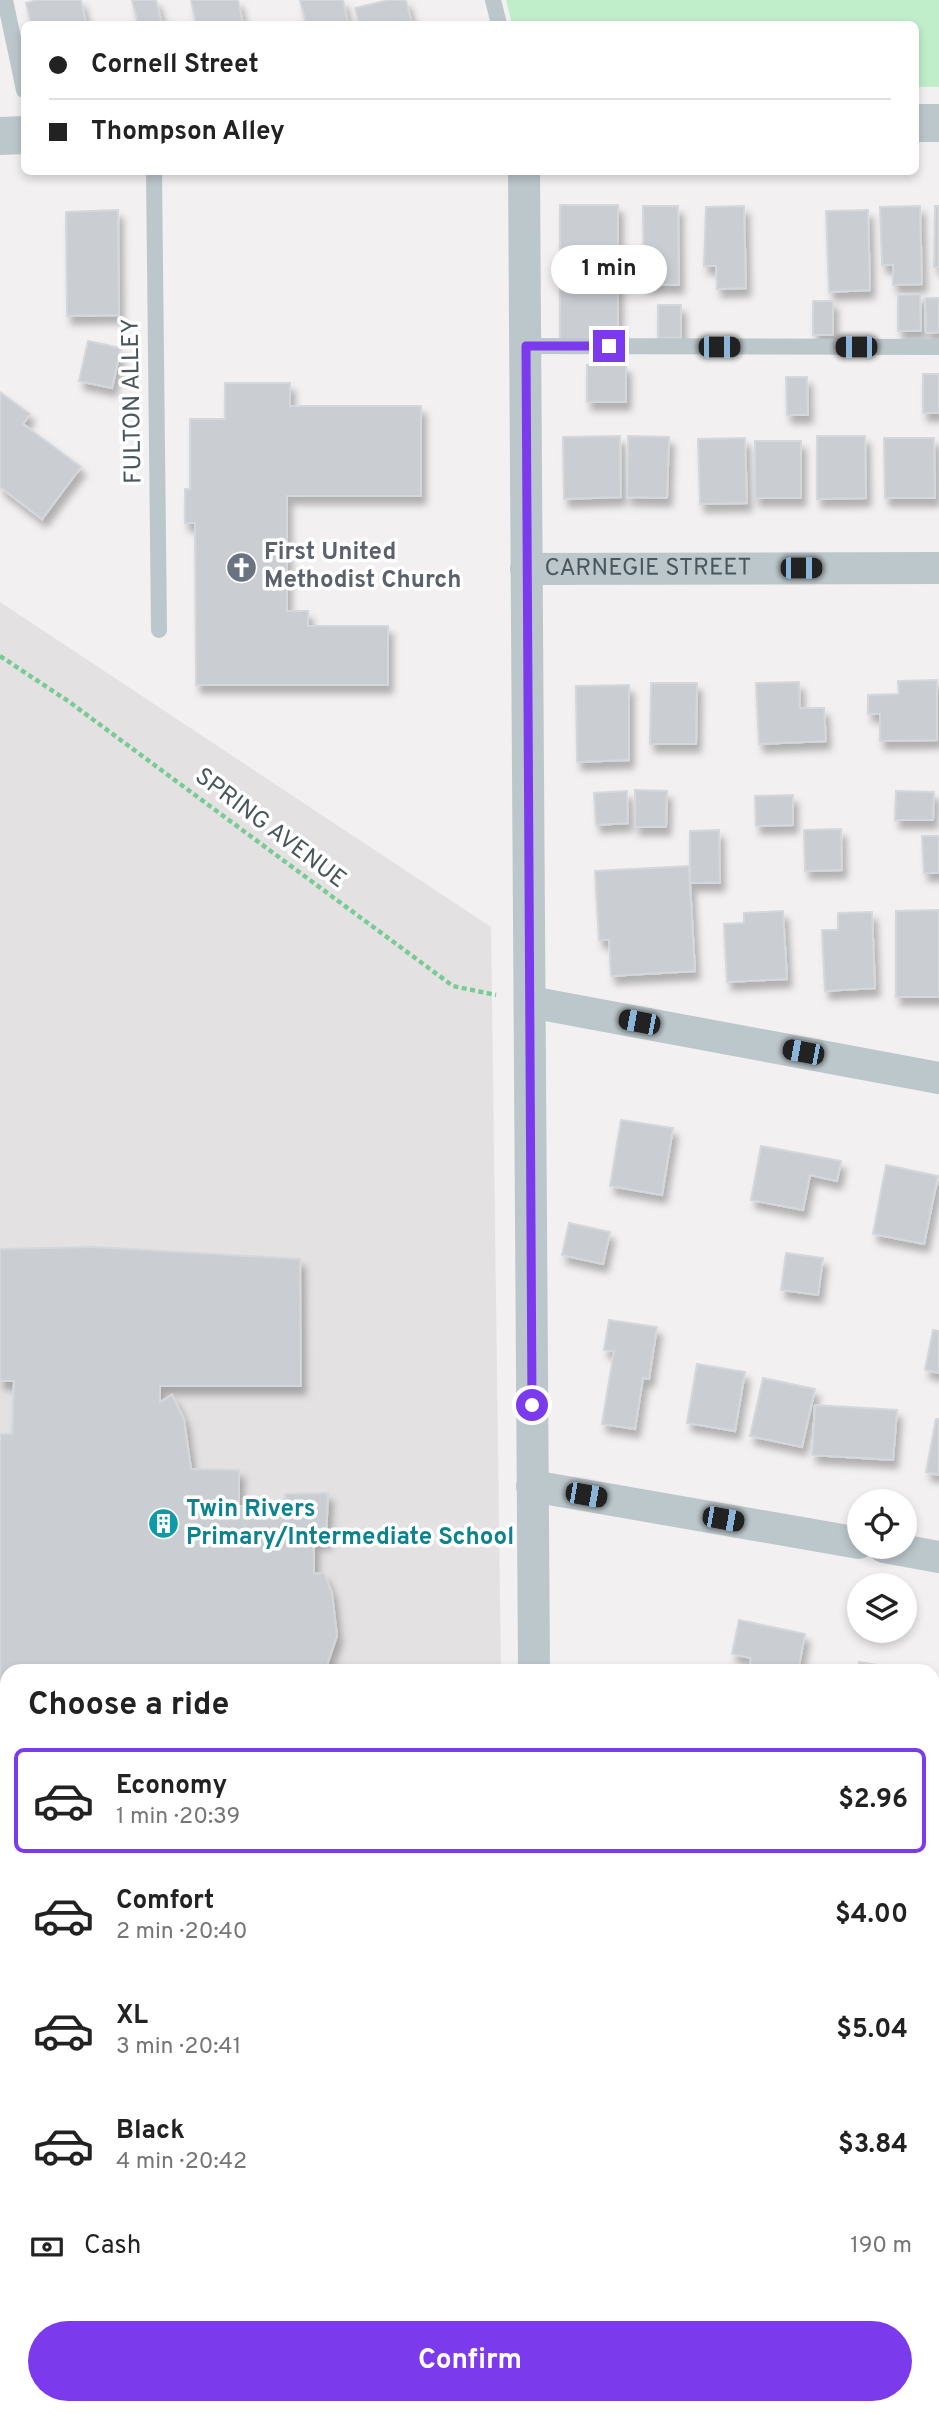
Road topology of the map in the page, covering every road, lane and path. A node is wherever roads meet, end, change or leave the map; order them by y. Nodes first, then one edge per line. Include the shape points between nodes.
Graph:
1 (5, 0) edge
2 (494, 0) edge
3 (498, 21) edge
4 (21, 76) edge
5 (919, 123) edge
6 (939, 123) edge
7 (21, 135) edge
8 (0, 136) edge
9 (153, 175) edge
10 (524, 175) edge
11 (526, 346) junction
12 (939, 347) edge
13 (939, 568) edge
14 (526, 569) junction
15 (159, 630) dead end
16 (0, 656) edge
17 (530, 1002) junction
18 (939, 1078) edge
19 (532, 1486) junction
20 (847, 1541) edge
21 (917, 1553) edge
22 (939, 1557) edge
23 (534, 1664) edge

1 - 4 lane
2 - 3 lane
5 - 6 street
7 - 8 street
9 - 15 lane, FULTON ALLEY
10 - 11 street
11 - 12 lane
11 - 14 street
13 - 14 street, CARNEGIE STREET
14 - 17 street
16 - 17 path, SPRING AVENUE via 68,701 453,986
17 - 18 street
17 - 19 street
19 - 20 street
19 - 23 street
21 - 22 street

